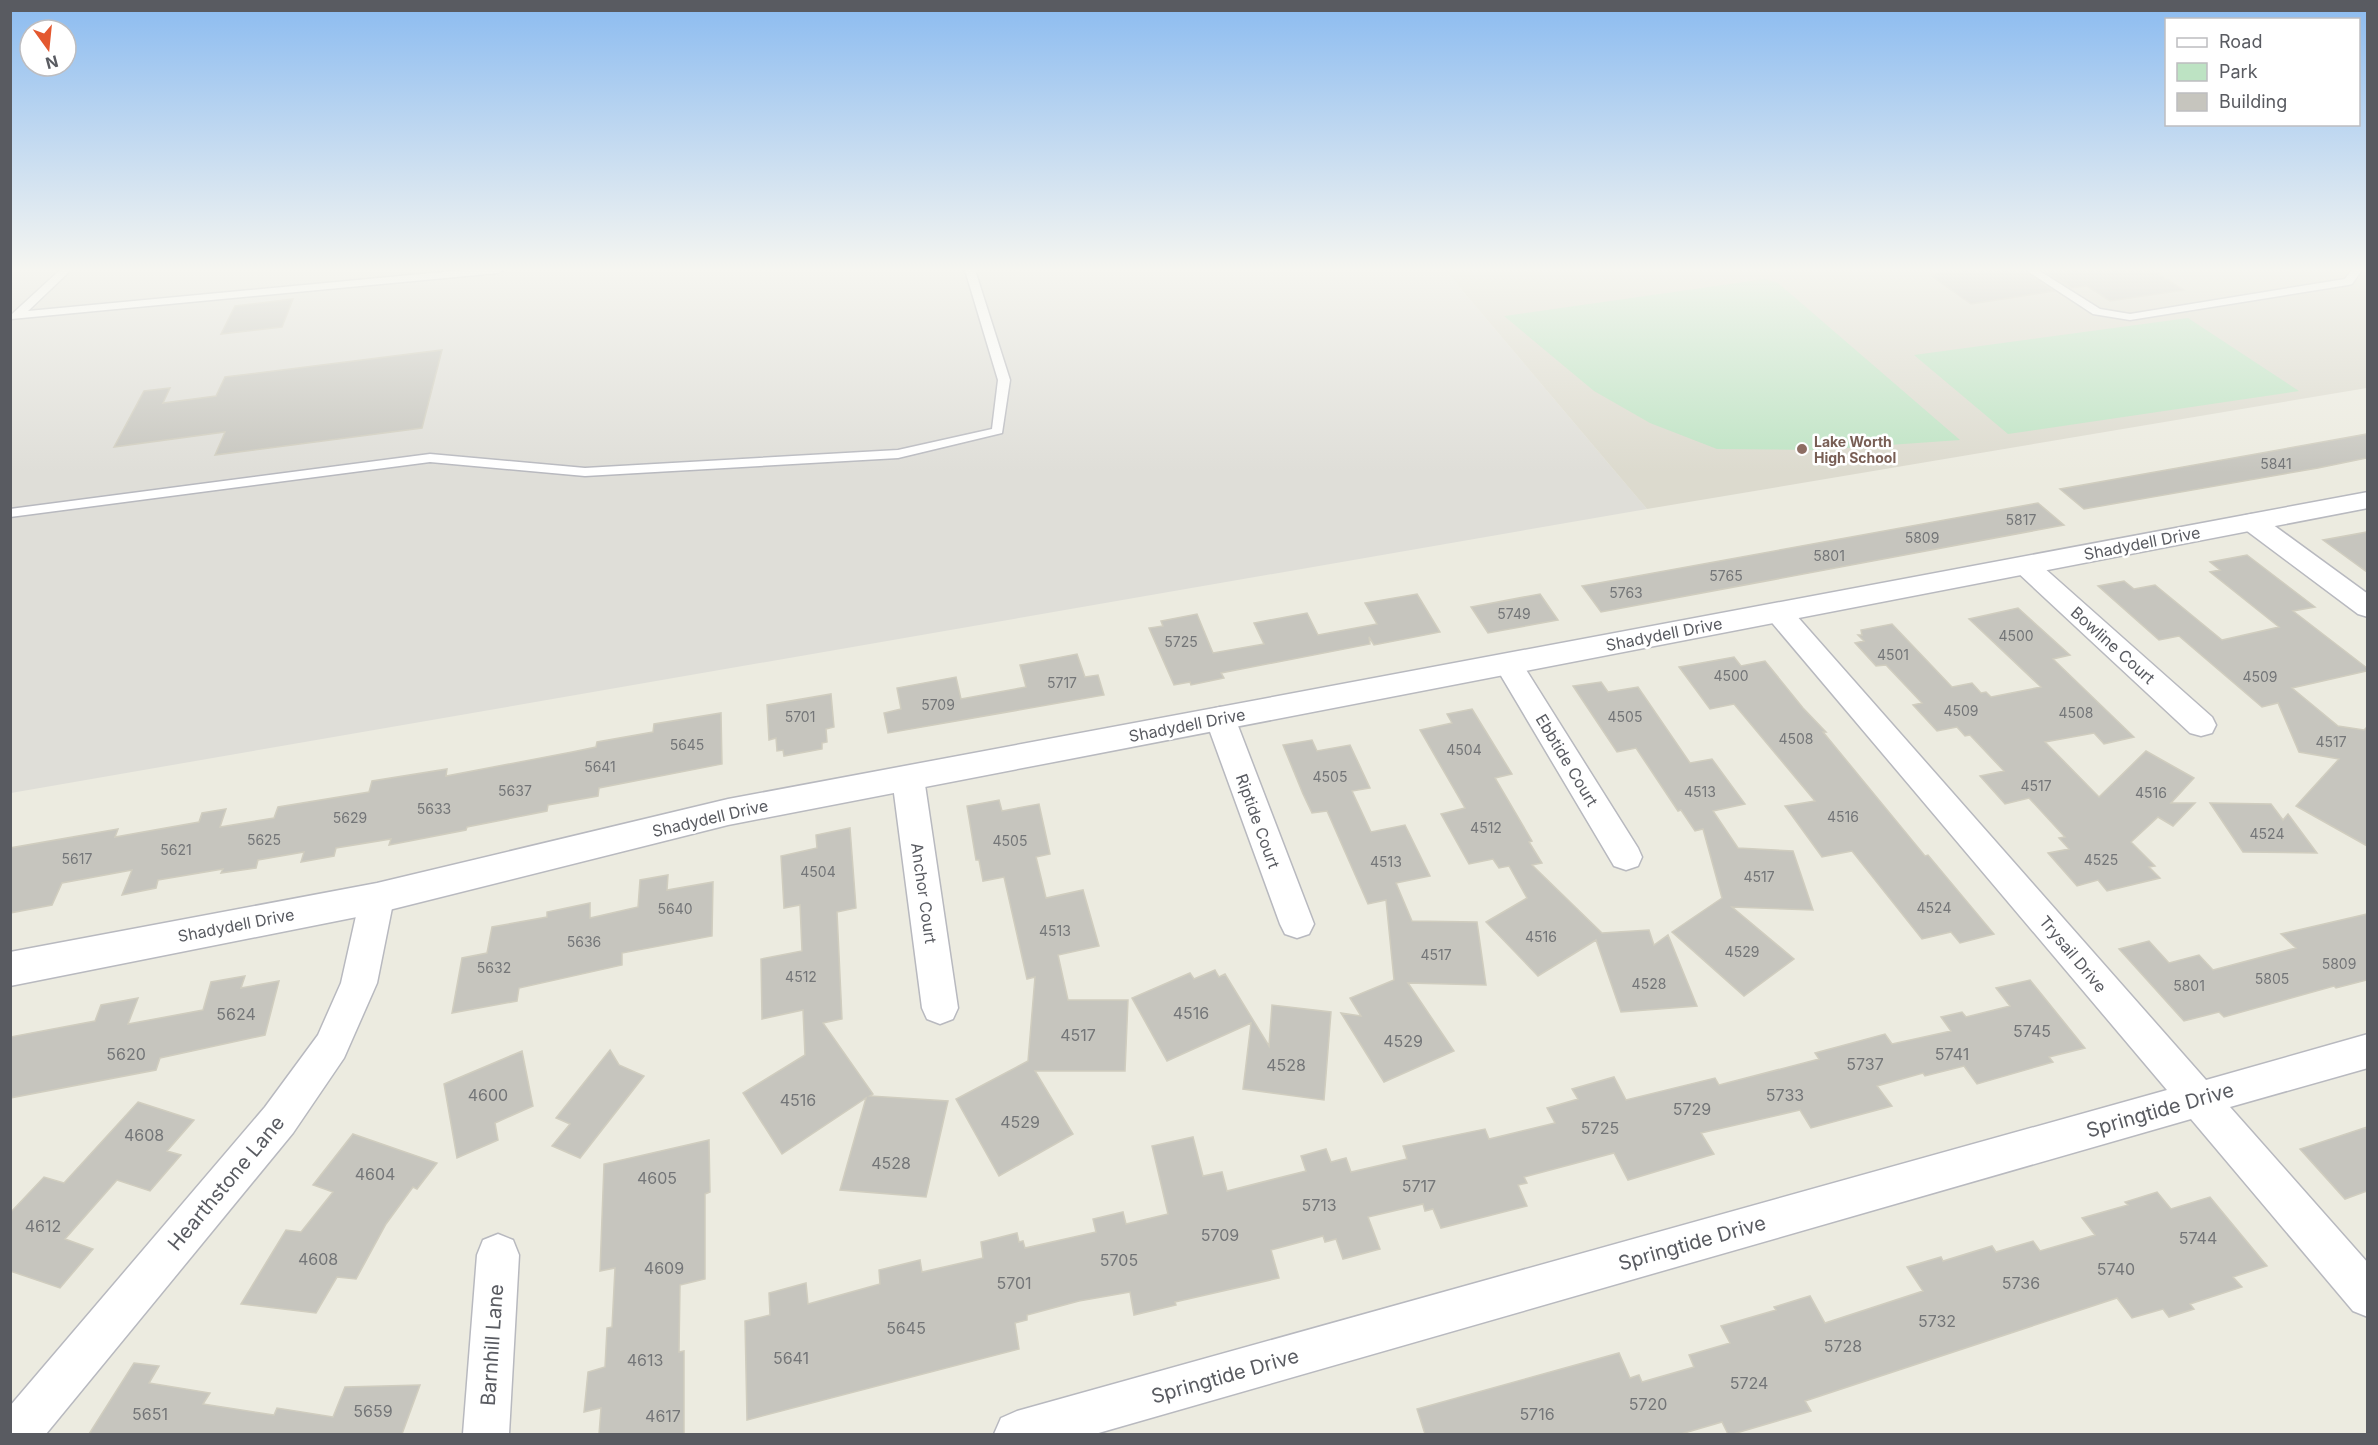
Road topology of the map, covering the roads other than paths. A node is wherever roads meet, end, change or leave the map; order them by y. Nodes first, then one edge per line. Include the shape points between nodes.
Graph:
1 (991, 337) edge
2 (2367, 500) edge
3 (10, 513) edge
4 (2252, 522) junction
5 (2025, 566) junction
6 (2367, 608) edge
7 (1778, 612) junction
8 (1508, 663) junction
9 (1220, 718) junction
10 (2201, 724) dead end
11 (908, 778) junction
12 (1626, 857) dead end
13 (377, 898) junction
14 (1297, 924) dead end
15 (10, 969) edge
16 (940, 1008) dead end
17 (2367, 1051) edge
18 (2197, 1099) junction
19 (498, 1255) dead end
20 (2367, 1296) edge
21 (16, 1434) edge
22 (486, 1434) edge
23 (1017, 1434) edge

1 - 3 lane via 1004,380 998,431 898,454 585,472 430,458
2 - 4 street, Shadydell Drive
4 - 5 street, Shadydell Drive
4 - 6 street
5 - 7 street, Shadydell Drive
5 - 10 street, Bowline Court
7 - 8 street, Shadydell Drive
7 - 18 street, Trysail Drive
8 - 9 street, Shadydell Drive
8 - 12 street, Ebbtide Court
9 - 11 street, Shadydell Drive
9 - 14 street, Riptide Court
11 - 13 street, Shadydell Drive via 728,812
11 - 16 street, Anchor Court
13 - 15 street, Shadydell Drive
13 - 21 street, Hearthstone Lane via 359,983 331,1046 279,1120
17 - 18 street, Springtide Drive
18 - 20 street, Trysail Drive
18 - 23 street, Springtide Drive
19 - 22 street, Barnhill Lane

